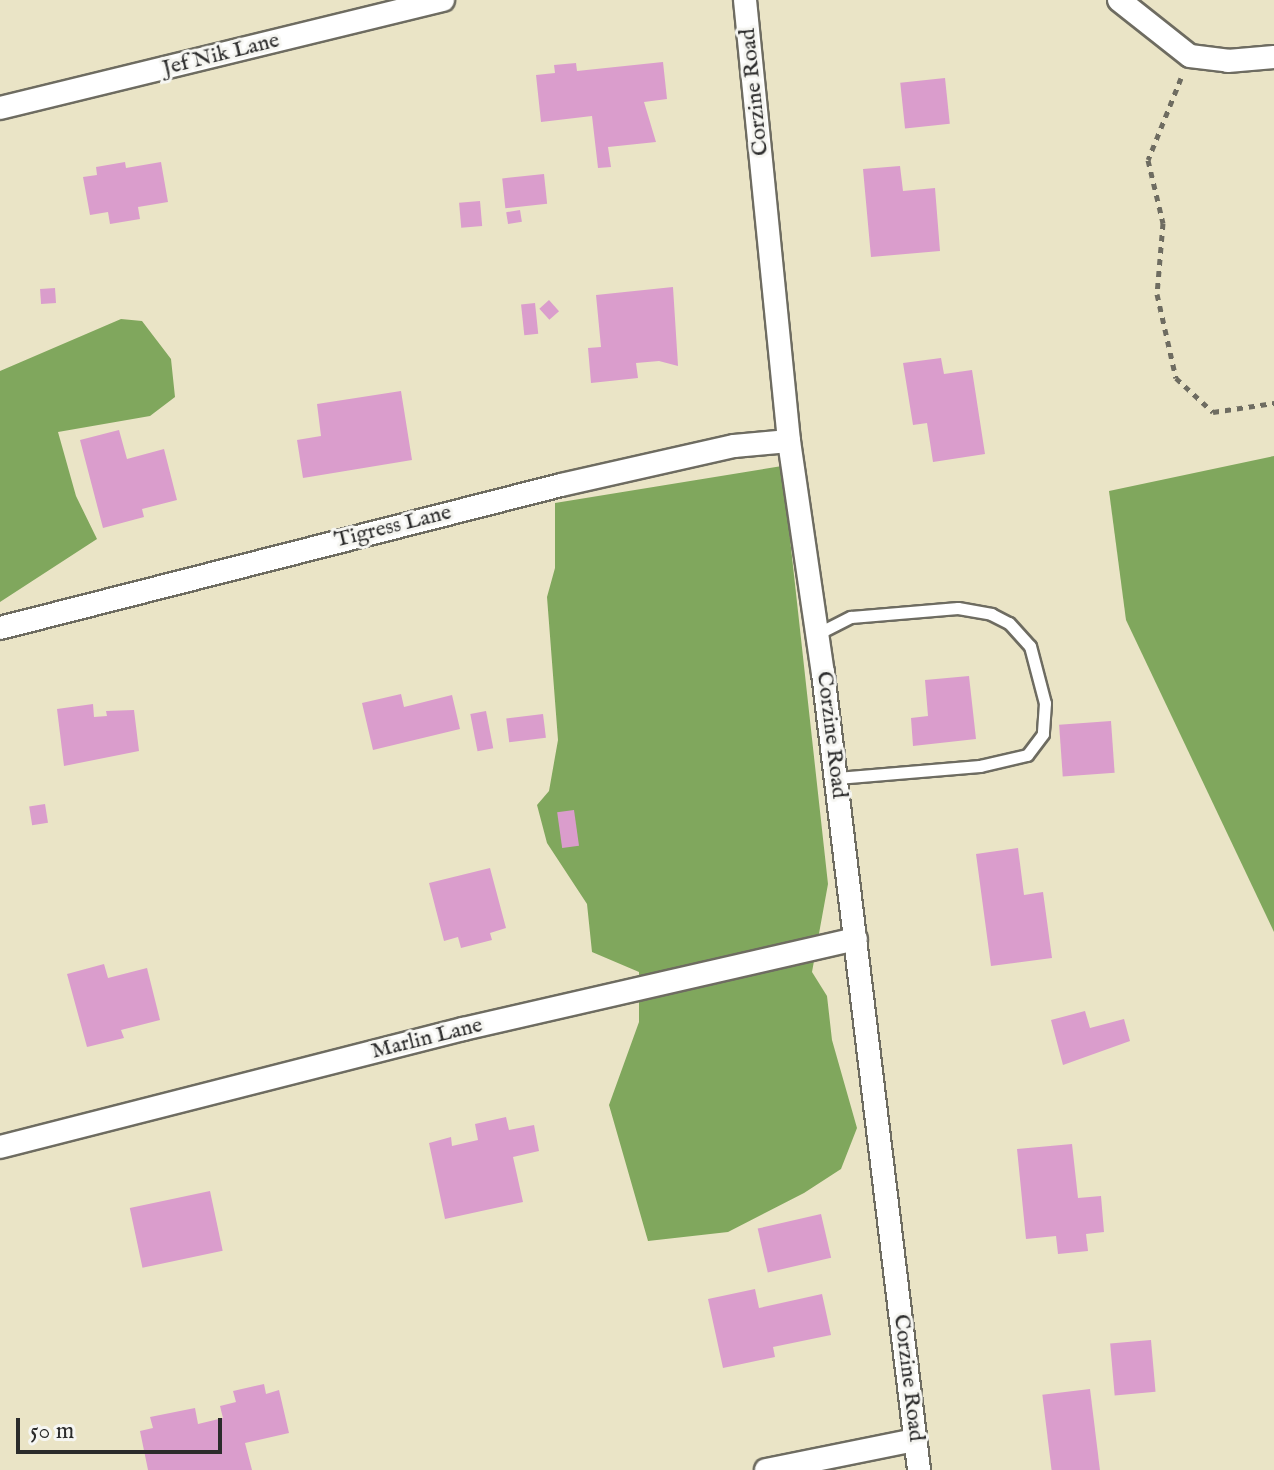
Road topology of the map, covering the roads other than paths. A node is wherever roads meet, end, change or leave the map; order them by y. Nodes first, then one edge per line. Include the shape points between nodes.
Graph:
1 (443, 0) edge
2 (745, 0) edge
3 (1119, 0) edge
4 (1274, 57) edge
5 (0, 108) edge
6 (789, 441) junction
7 (0, 628) edge
8 (817, 634) junction
9 (836, 778) junction
10 (856, 939) junction
11 (0, 1147) edge
12 (915, 1440) junction
13 (766, 1470) edge
14 (919, 1470) edge

1 - 5 street, Jef Nik Lane
2 - 6 street, Corzine Road
3 - 4 street via 1190,56 1228,61
6 - 7 street, Tigress Lane via 734,446 561,485
6 - 8 street, Corzine Road
8 - 9 street, Corzine Road
8 - 9 lane via 851,617 976,610 1020,633 1044,688 1043,734 1027,755 980,766
9 - 10 street, Corzine Road
10 - 11 street, Marlin Lane via 463,1029
10 - 12 street, Corzine Road
12 - 13 street
12 - 14 street, Corzine Road

